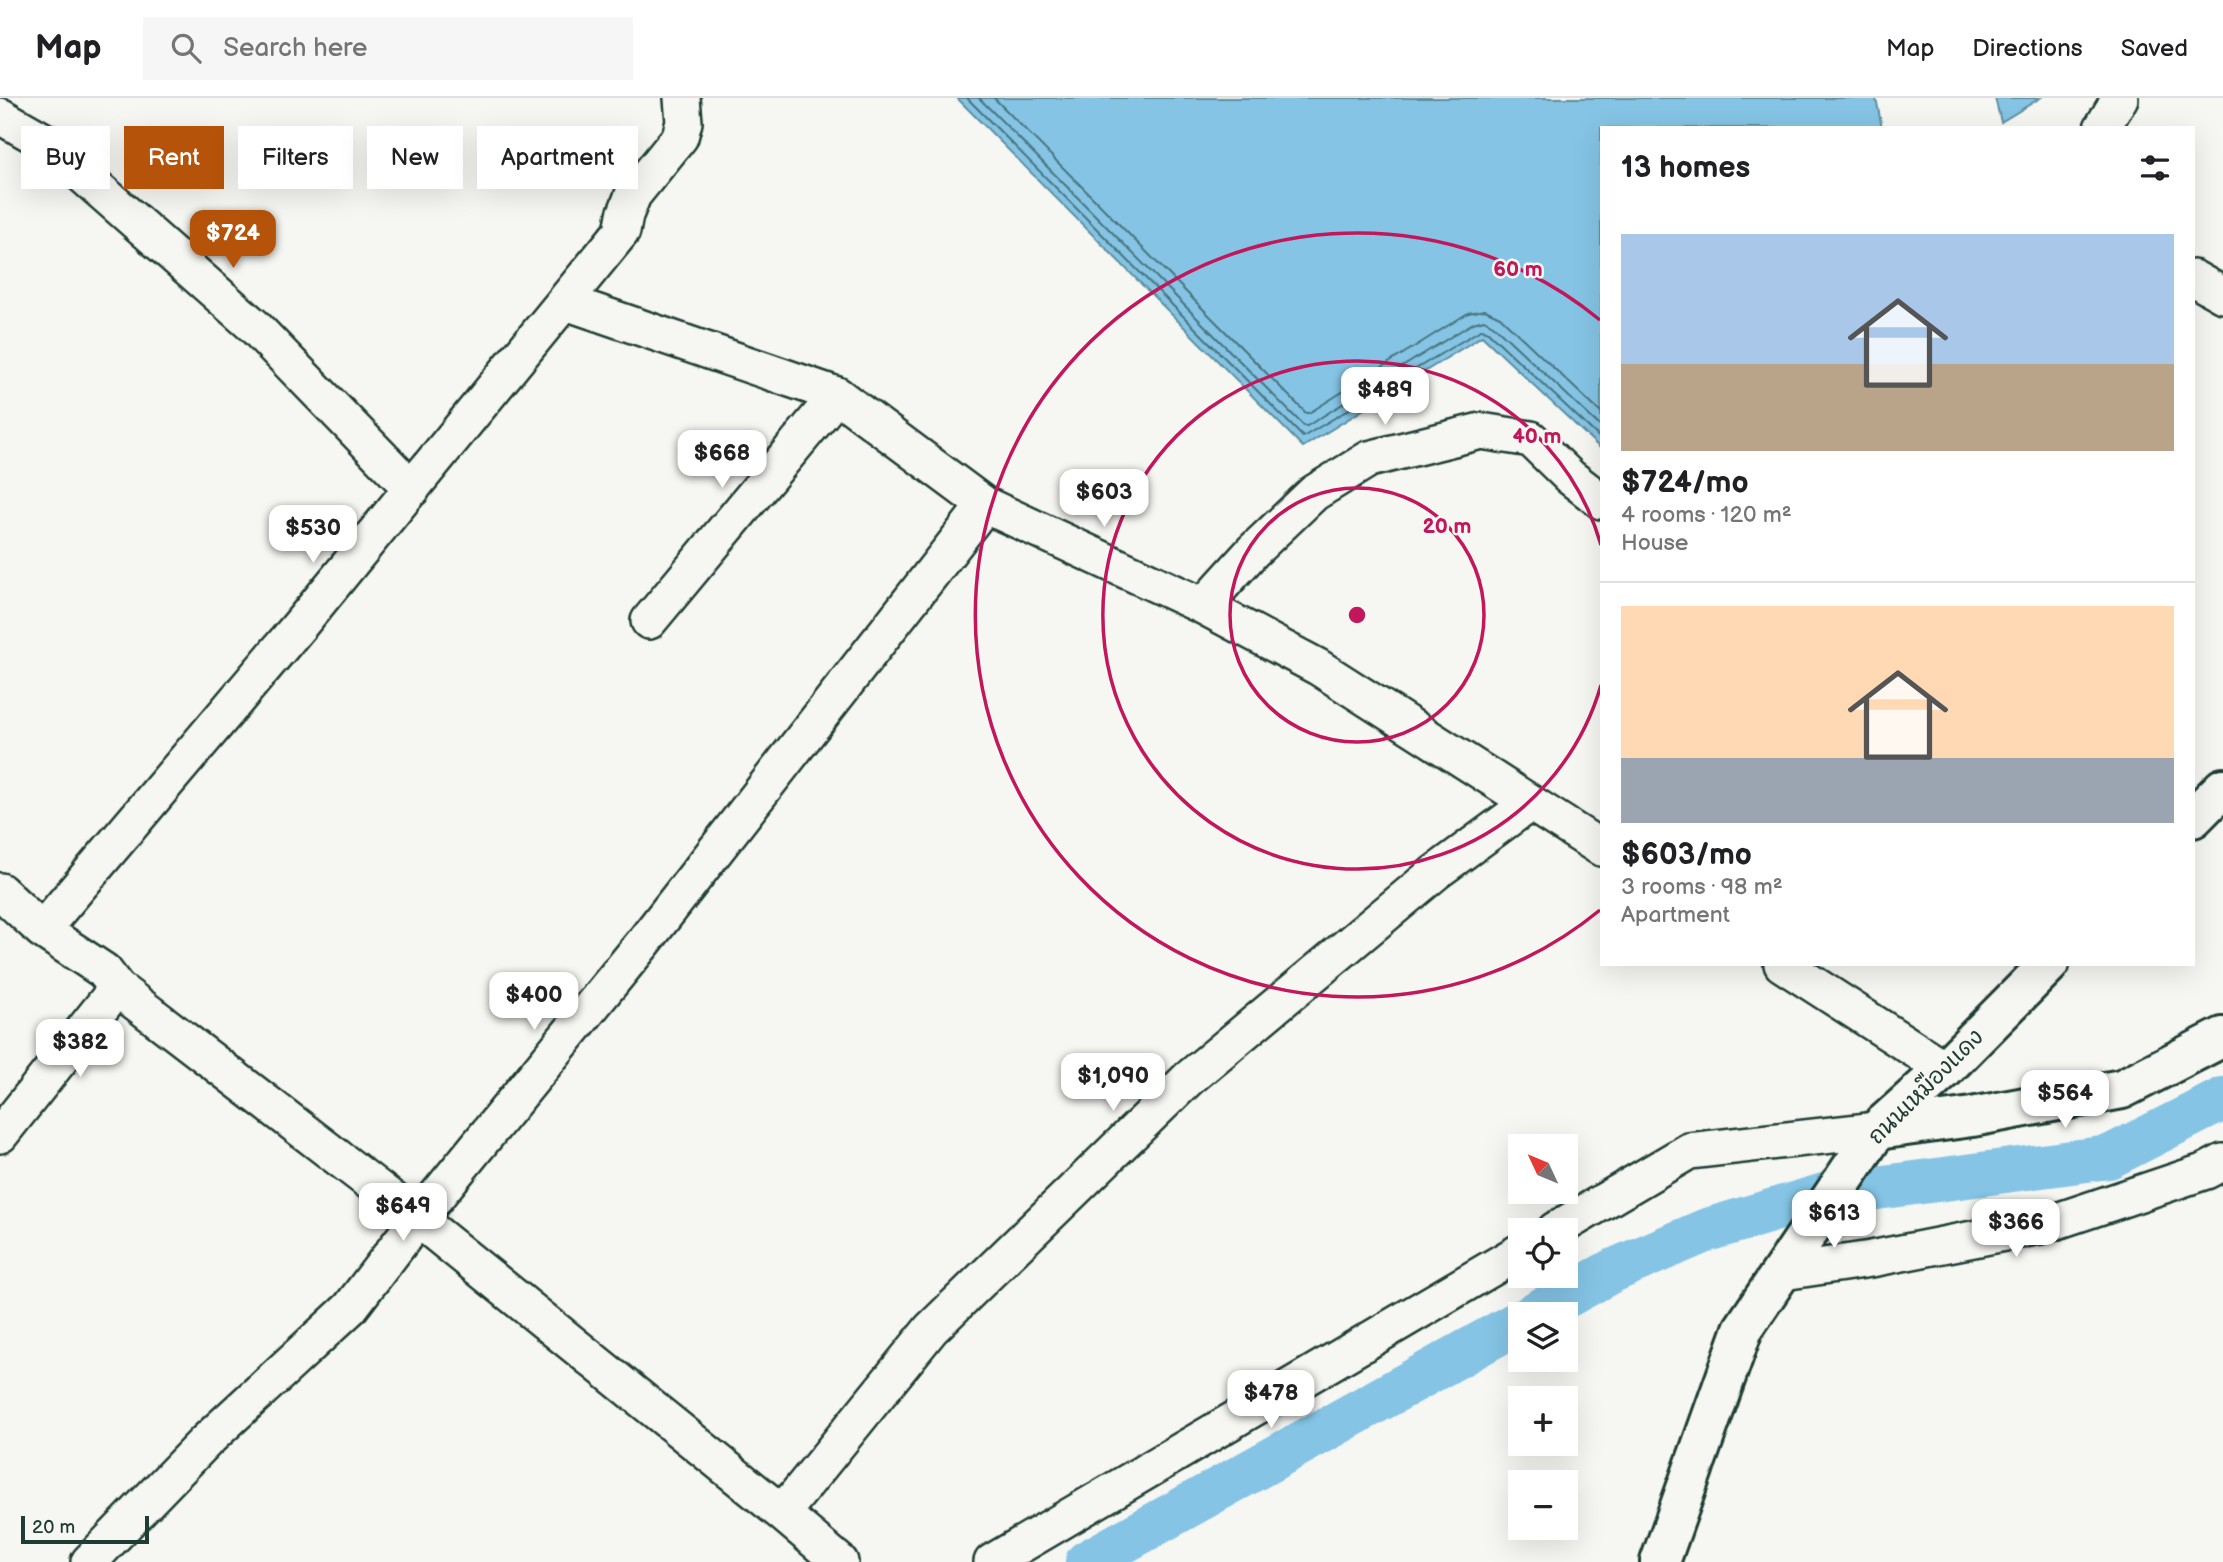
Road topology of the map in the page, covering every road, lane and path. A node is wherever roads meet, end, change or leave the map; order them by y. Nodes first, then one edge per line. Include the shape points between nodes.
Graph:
1 (682, 98) edge
2 (2120, 98) edge
3 (0, 116) edge
4 (2103, 126) edge
5 (2195, 279) edge
6 (2223, 295) edge
7 (566, 302) junction
8 (837, 394) junction
9 (412, 489) junction
10 (1600, 500) edge
11 (985, 506) junction
12 (1203, 606) junction
13 (649, 621) dead end
14 (2223, 788) edge
15 (1530, 803) junction
16 (2195, 816) edge
17 (1600, 847) edge
18 (0, 891) edge
19 (42, 930) junction
20 (1785, 966) edge
21 (2047, 966) edge
22 (117, 988) junction
23 (2223, 1037) edge
24 (1945, 1069) junction
25 (1877, 1130) junction
26 (0, 1135) edge
27 (2223, 1162) edge
28 (1575, 1218) edge
29 (418, 1219) junction
30 (1508, 1259) edge
31 (1783, 1272) junction
32 (782, 1513) junction
33 (89, 1562) edge
34 (840, 1562) edge
35 (992, 1562) edge
36 (1660, 1562) edge

1 - 7 street via 680,137 633,195 622,231
2 - 4 street
3 - 9 street via 44,141 254,326
5 - 6 street
7 - 8 street
7 - 9 street
8 - 11 street
8 - 13 street
9 - 19 street
10 - 12 street via 1531,439 1481,431 1369,459 1314,493
11 - 12 street
11 - 29 street via 644,942
12 - 15 street via 1318,667
14 - 16 street
15 - 17 street
15 - 32 street via 1436,872 1188,1079 931,1329
18 - 19 street
19 - 22 street via 104,971
20 - 24 street
21 - 24 street, ถนนเหมืองแดง
22 - 26 street
22 - 29 street
23 - 25 street via 2122,1089
24 - 25 street, ถนนเหมืองแดง
25 - 28 street via 1689,1151
25 - 31 street, ถนนเหมืองแดง
27 - 31 street via 2045,1225
29 - 32 street
29 - 33 street via 350,1308 205,1442
30 - 35 street
31 - 36 street, ถนนเหมืองแดง via 1743,1329
32 - 34 street

